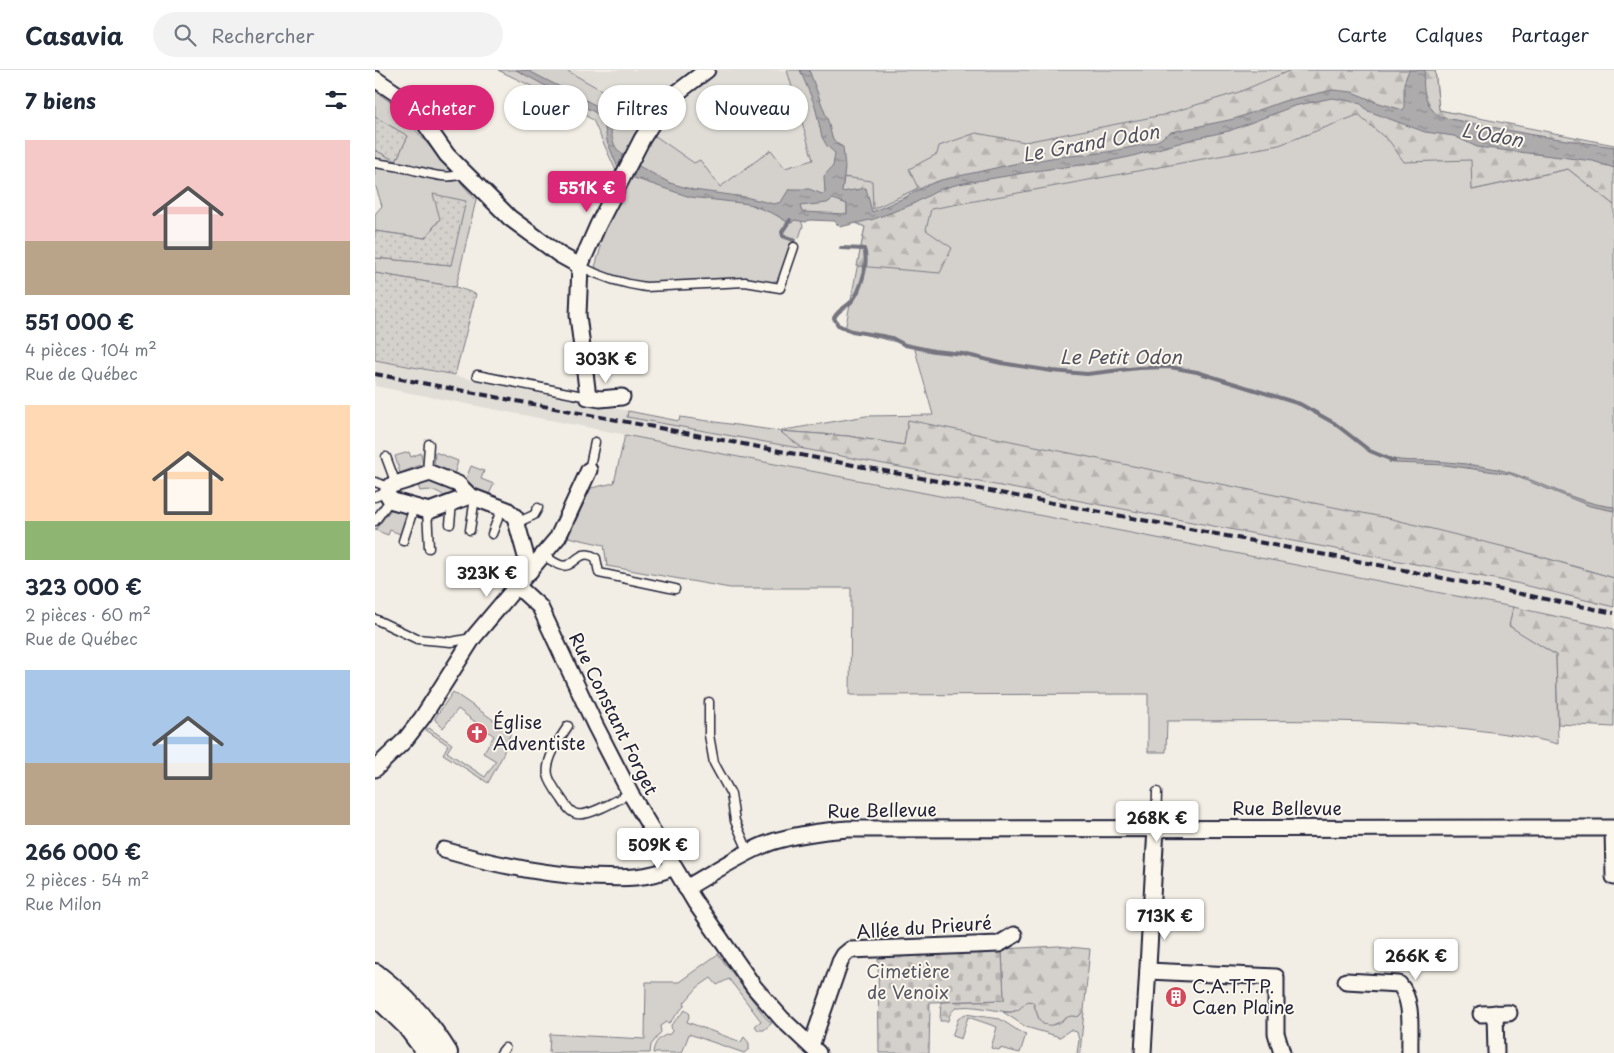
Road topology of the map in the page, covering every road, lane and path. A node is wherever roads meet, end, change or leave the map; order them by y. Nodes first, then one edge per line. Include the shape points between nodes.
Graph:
1 (707, 70) edge
2 (375, 79) edge
3 (375, 163) edge
4 (464, 172) junction
5 (794, 248) dead end
6 (580, 266) junction
7 (477, 375) dead end
8 (588, 396) junction
9 (622, 397) dead end
10 (595, 442) dead end
11 (429, 444) dead end
12 (386, 457) dead end
13 (589, 470) joint
14 (427, 474) junction
15 (386, 490) edge
16 (472, 497) junction
17 (452, 503) junction
18 (502, 508) junction
19 (538, 508) dead end
20 (421, 509) junction
21 (375, 521) edge
22 (516, 523) junction
23 (450, 524) dead end
24 (470, 530) dead end
25 (493, 534) dead end
26 (403, 541) dead end
27 (429, 548) dead end
28 (543, 555) junction
29 (530, 571) junction
30 (517, 586) junction
31 (675, 589) dead end
32 (375, 619) edge
33 (473, 638) junction
34 (709, 702) dead end
35 (568, 726) dead end
36 (375, 769) edge
37 (1157, 792) dead end
38 (630, 793) junction
39 (1156, 828) junction
40 (1613, 828) edge
41 (444, 850) dead end
42 (749, 853) junction
43 (673, 867) junction
44 (1614, 877) edge
45 (686, 888) junction
46 (1013, 935) dead end
47 (1148, 971) junction
48 (375, 974) edge
49 (1346, 981) dead end
50 (375, 994) edge
51 (1495, 1013) dead end
52 (814, 1050) edge
53 (428, 1053) edge
54 (447, 1053) edge
55 (1143, 1053) edge
56 (1282, 1053) edge
57 (1410, 1053) edge
58 (1496, 1053) edge

1 - 6 street via 661,109 642,138
2 - 4 street via 399,96
3 - 4 lane via 429,175 459,175
4 - 6 street via 510,218
5 - 6 lane via 780,288 745,282 635,286
6 - 8 street via 577,315
7 - 8 lane
8 - 9 street via 600,399
10 - 13 lane
11 - 14 lane
12 - 15 lane
13 - 28 street via 558,537
14 - 15 street
14 - 16 street via 458,484
15 - 20 street
15 - 21 lane
16 - 17 street
16 - 18 street
16 - 24 lane
17 - 20 street
17 - 23 lane
18 - 22 street via 512,513
18 - 25 lane
19 - 22 lane via 533,515
20 - 26 lane
20 - 27 lane
22 - 29 street
28 - 29 street
28 - 31 lane via 567,566 583,554 590,554 596,558 599,573
29 - 30 street
30 - 33 street
30 - 38 street, Rue Constant Forget via 540,607
32 - 33 lane via 417,638 451,642
33 - 36 street via 422,718
34 - 42 lane via 709,735 714,763 731,794 735,821
35 - 38 lane via 553,750 548,773 553,786 572,812 583,814
37 - 39 lane
38 - 43 street, Rue Constant Forget
39 - 40 street, Rue Bellevue
39 - 42 street, Rue Bellevue via 848,829 795,835
39 - 47 street
40 - 44 street, Rue Bellevue
41 - 43 street via 507,866 563,875 639,877
42 - 45 street, Rue Bellevue
43 - 45 street, Rue Constant Forget
45 - 52 street, Rue Constant Forget via 754,987 781,1019
46 - 52 street, Allée du Prieuré via 999,944 850,950 840,962
47 - 55 street
47 - 56 street via 1276,977 1276,1033
48 - 54 main road via 418,1013
49 - 57 street via 1399,984 1408,1002
50 - 53 main road via 407,1025
51 - 58 street

